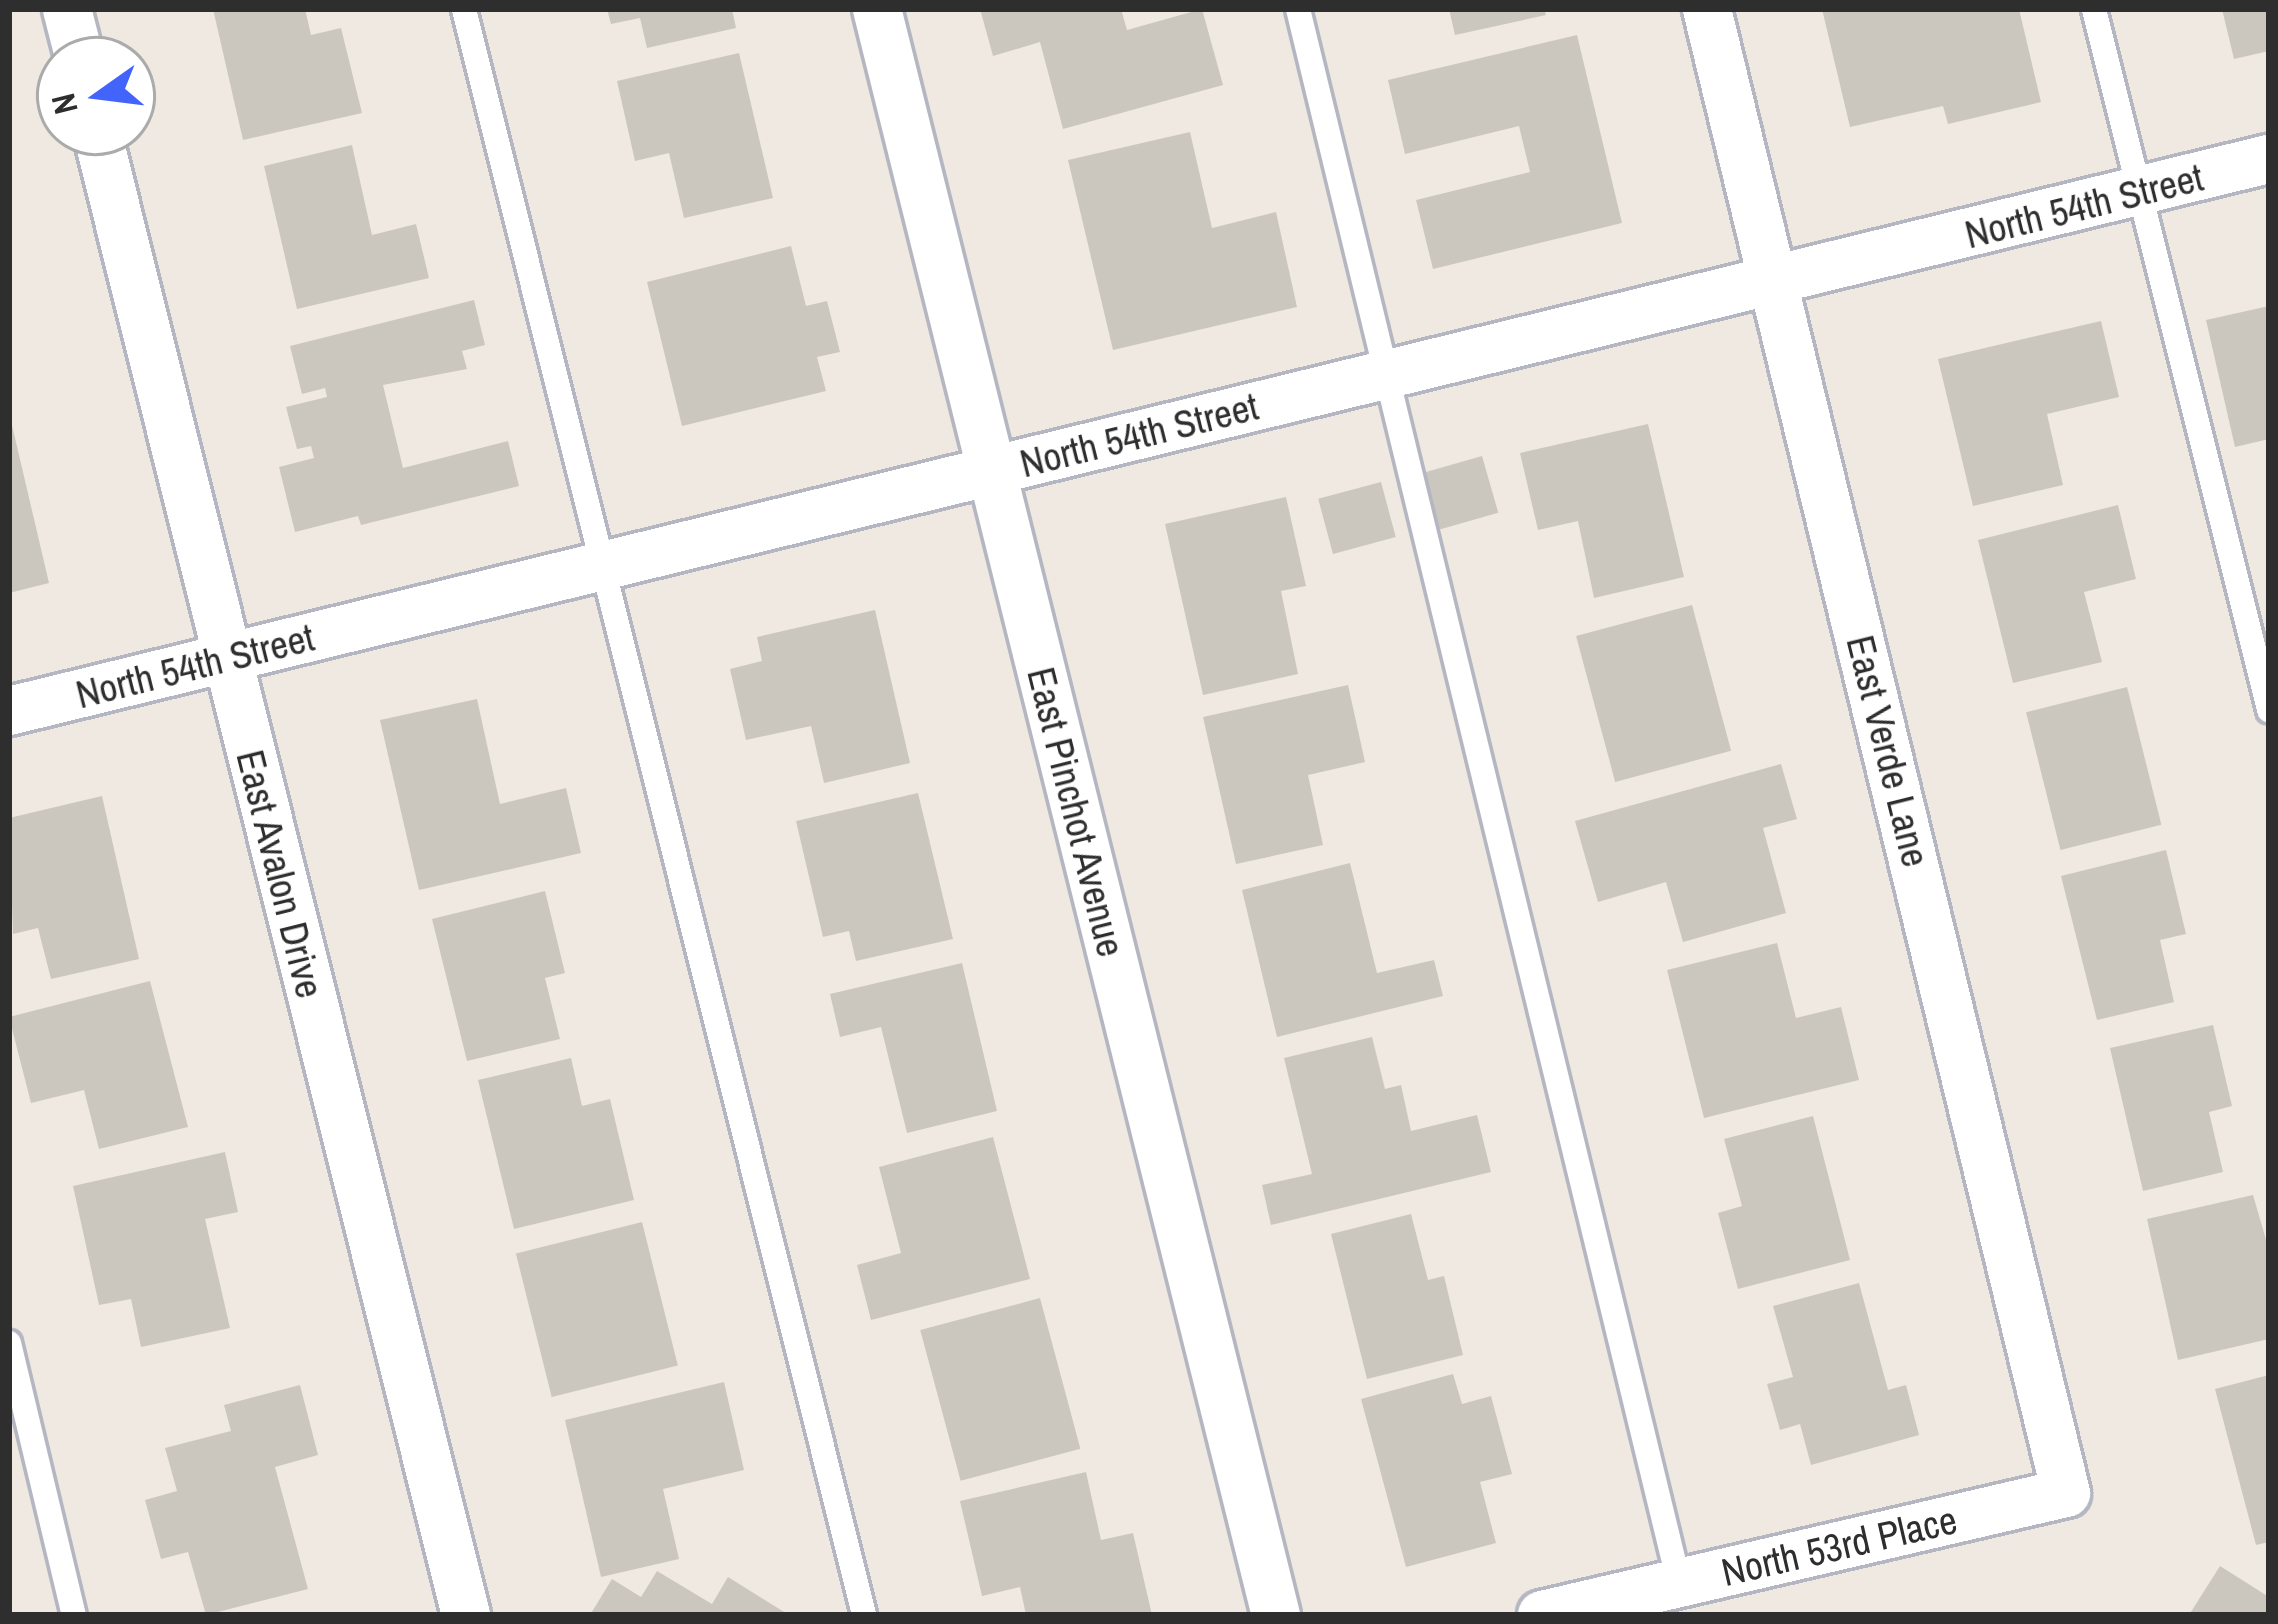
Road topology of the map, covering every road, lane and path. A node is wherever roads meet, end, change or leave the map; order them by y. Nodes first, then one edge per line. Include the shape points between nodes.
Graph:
1 (464, 9) edge
2 (878, 9) edge
3 (1298, 9) edge
4 (1707, 9) edge
5 (2094, 9) edge
6 (103, 156) edge
7 (2269, 159) edge
8 (2139, 192) junction
9 (1775, 283) junction
10 (1387, 376) junction
11 (991, 471) junction
12 (599, 566) junction
13 (226, 659) junction
14 (2269, 710) edge
15 (9, 711) edge
16 (9, 1343) edge
17 (2066, 1493) joint
18 (1679, 1583) junction
19 (74, 1615) edge
20 (466, 1615) edge
21 (864, 1615) edge
22 (1276, 1615) edge
23 (1542, 1615) edge

1 - 12 lane
2 - 11 street, East Pinchot Avenue
3 - 10 lane
4 - 9 street, East Verde Lane
5 - 8 lane
6 - 13 street, East Avalon Drive
7 - 8 street, North 54th Street
8 - 9 street, North 54th Street
8 - 14 lane
9 - 10 street, North 54th Street
9 - 17 street, East Verde Lane
10 - 11 street, North 54th Street
10 - 18 lane
11 - 12 street, North 54th Street
11 - 22 street, East Pinchot Avenue
12 - 13 street, North 54th Street
12 - 21 lane
13 - 15 street, North 54th Street
13 - 20 street, East Avalon Drive
16 - 19 lane
17 - 18 street, North 53rd Place
18 - 23 street, North 53rd Place

